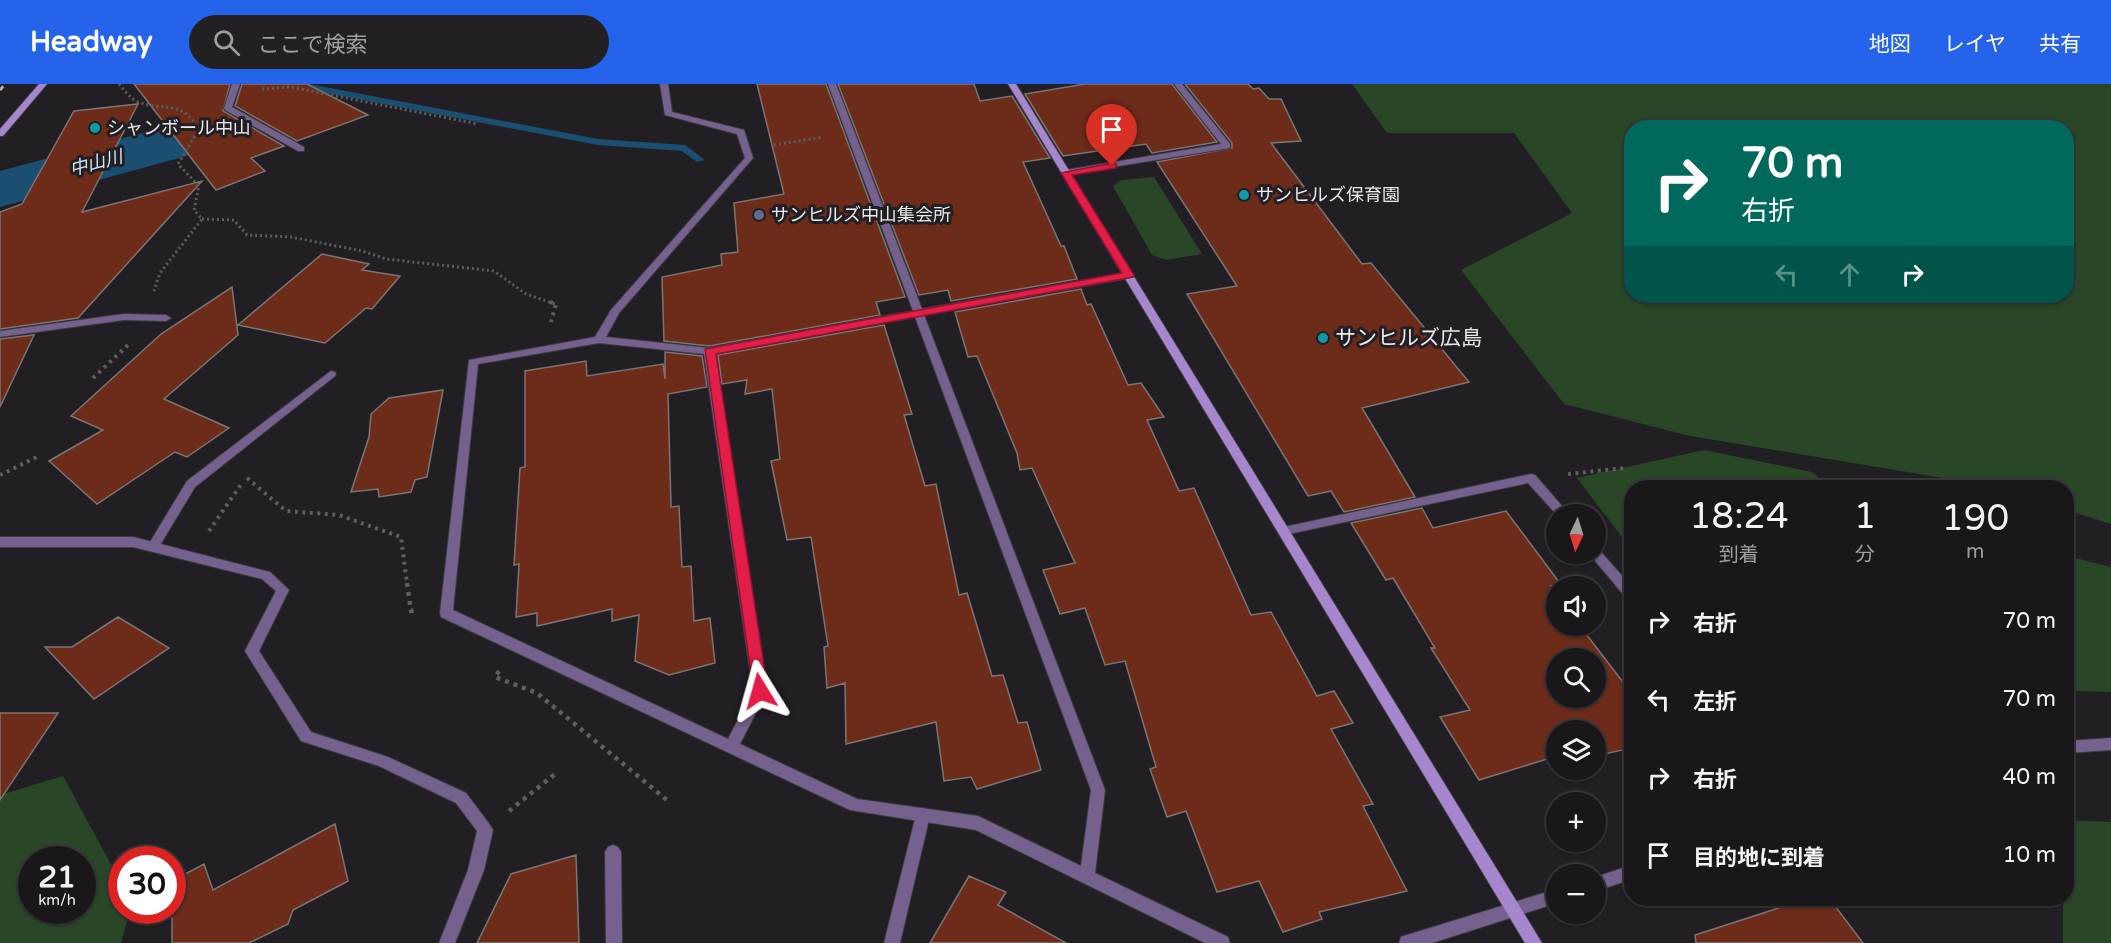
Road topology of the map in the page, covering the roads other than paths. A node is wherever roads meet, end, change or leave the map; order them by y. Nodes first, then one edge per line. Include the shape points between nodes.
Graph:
1 (43, 84) edge
2 (664, 84) edge
3 (832, 84) edge
4 (1012, 84) edge
5 (1178, 84) edge
6 (235, 87) edge
7 (0, 134) edge
8 (292, 144) dead end
9 (1066, 173) junction
10 (1129, 275) junction
11 (919, 313) junction
12 (162, 318) road end
13 (0, 333) edge
14 (599, 340) junction
15 (710, 351) junction
16 (331, 374) dead end
17 (1554, 504) edge
18 (1284, 531) junction
19 (0, 542) edge
20 (153, 547) junction
21 (1605, 564) edge
22 (1624, 587) edge
23 (2111, 744) edge
24 (731, 747) junction
25 (2074, 747) edge
26 (923, 815) junction
27 (613, 852) dead end
28 (1624, 875) edge
29 (1087, 876) junction
30 (1606, 881) edge
31 (1546, 900) edge
32 (1514, 910) junction
33 (447, 943) edge
34 (614, 943) edge
35 (892, 943) edge
36 (1222, 943) edge
37 (1407, 943) edge
38 (1534, 943) edge

1 - 7 street
2 - 14 street via 668,113 741,132 749,158 615,312
3 - 11 street
4 - 9 street
5 - 9 street via 1227,146
6 - 8 street via 228,108 301,149
9 - 10 street
10 - 11 street
10 - 18 street
11 - 15 street
11 - 29 street via 1098,790
12 - 13 street via 124,317
14 - 15 street
14 - 24 street via 472,363 446,613
15 - 24 street via 760,691
16 - 20 street via 191,484
17 - 18 street via 1532,478
18 - 32 street
19 - 20 street via 133,542
20 - 33 street via 266,575 283,590 252,651 306,737 383,761 461,798 485,830 476,870
21 - 22 street
23 - 25 street
24 - 26 street via 855,805
26 - 29 street via 978,823
26 - 35 street
27 - 34 street
28 - 30 street
29 - 36 street
31 - 32 street
32 - 37 street
32 - 38 street

